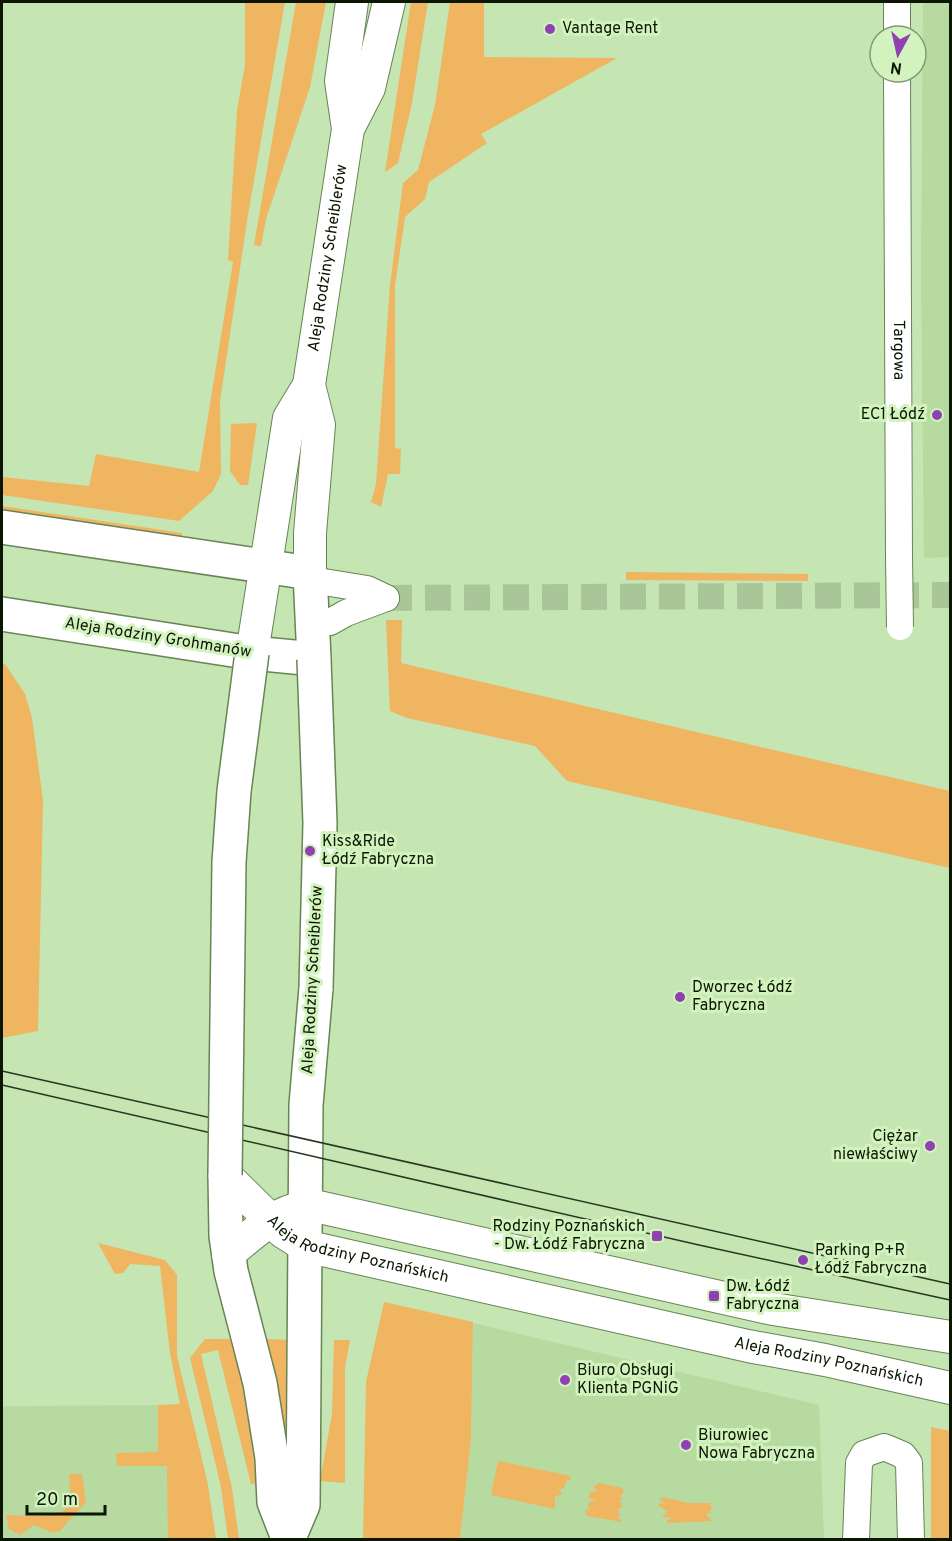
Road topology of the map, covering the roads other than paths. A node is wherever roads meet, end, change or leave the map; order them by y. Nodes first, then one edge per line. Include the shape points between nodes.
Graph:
1 (352, 2) edge
2 (389, 2) edge
3 (897, 2) edge
4 (897, 24) edge
5 (897, 84) edge
6 (348, 129) junction
7 (309, 386) junction
8 (2, 527) edge
9 (266, 566) junction
10 (317, 578) junction
11 (2, 614) edge
12 (330, 622) dead end
13 (900, 627) dead end
14 (252, 653) junction
15 (314, 659) junction
16 (225, 1175) junction
17 (305, 1205) junction
18 (271, 1222) junction
19 (228, 1254) junction
20 (305, 1258) junction
21 (951, 1337) edge
22 (951, 1388) edge
23 (288, 1539) edge
24 (856, 1539) edge
25 (911, 1539) edge

1 - 6 street, Aleja Rodziny Scheiblerów via 341,81
2 - 6 street, Aleja Rodziny Scheiblerów via 369,88
3 - 4 street
5 - 13 street, Targowa, bridge
6 - 7 street, Aleja Rodziny Scheiblerów
7 - 9 street, Aleja Rodziny Scheiblerów via 289,418
7 - 10 street, Aleja Rodziny Scheiblerów via 319,425 310,533
8 - 9 main road
9 - 10 main road
9 - 14 street, Aleja Rodziny Scheiblerów
10 - 12 street via 367,589 386,598
10 - 15 main road, Aleja Rodziny Scheiblerów
11 - 14 main road, Aleja Rodziny Grohmanów
14 - 15 main road, Aleja Rodziny Grohmanów
14 - 16 main road, Aleja Rodziny Scheiblerów, bridge via 229,862
15 - 17 main road, Aleja Rodziny Scheiblerów, bridge via 320,784 319,938 307,1082
16 - 18 street
16 - 19 main road, Aleja Rodziny Scheiblerów
17 - 18 street, Aleja Rodziny Poznańskich via 286,1211
17 - 20 main road, Aleja Rodziny Scheiblerów
17 - 21 street, Aleja Rodziny Poznańskich via 773,1309
18 - 19 street
18 - 20 street, Aleja Rodziny Poznańskich
19 - 23 main road, Aleja Rodziny Scheiblerów via 267,1420 274,1502
20 - 22 street, Aleja Rodziny Poznańskich via 366,1260
20 - 23 main road, Aleja Rodziny Scheiblerów via 303,1505
24 - 25 street via 859,1463 864,1454 884,1447 903,1455 909,1463

